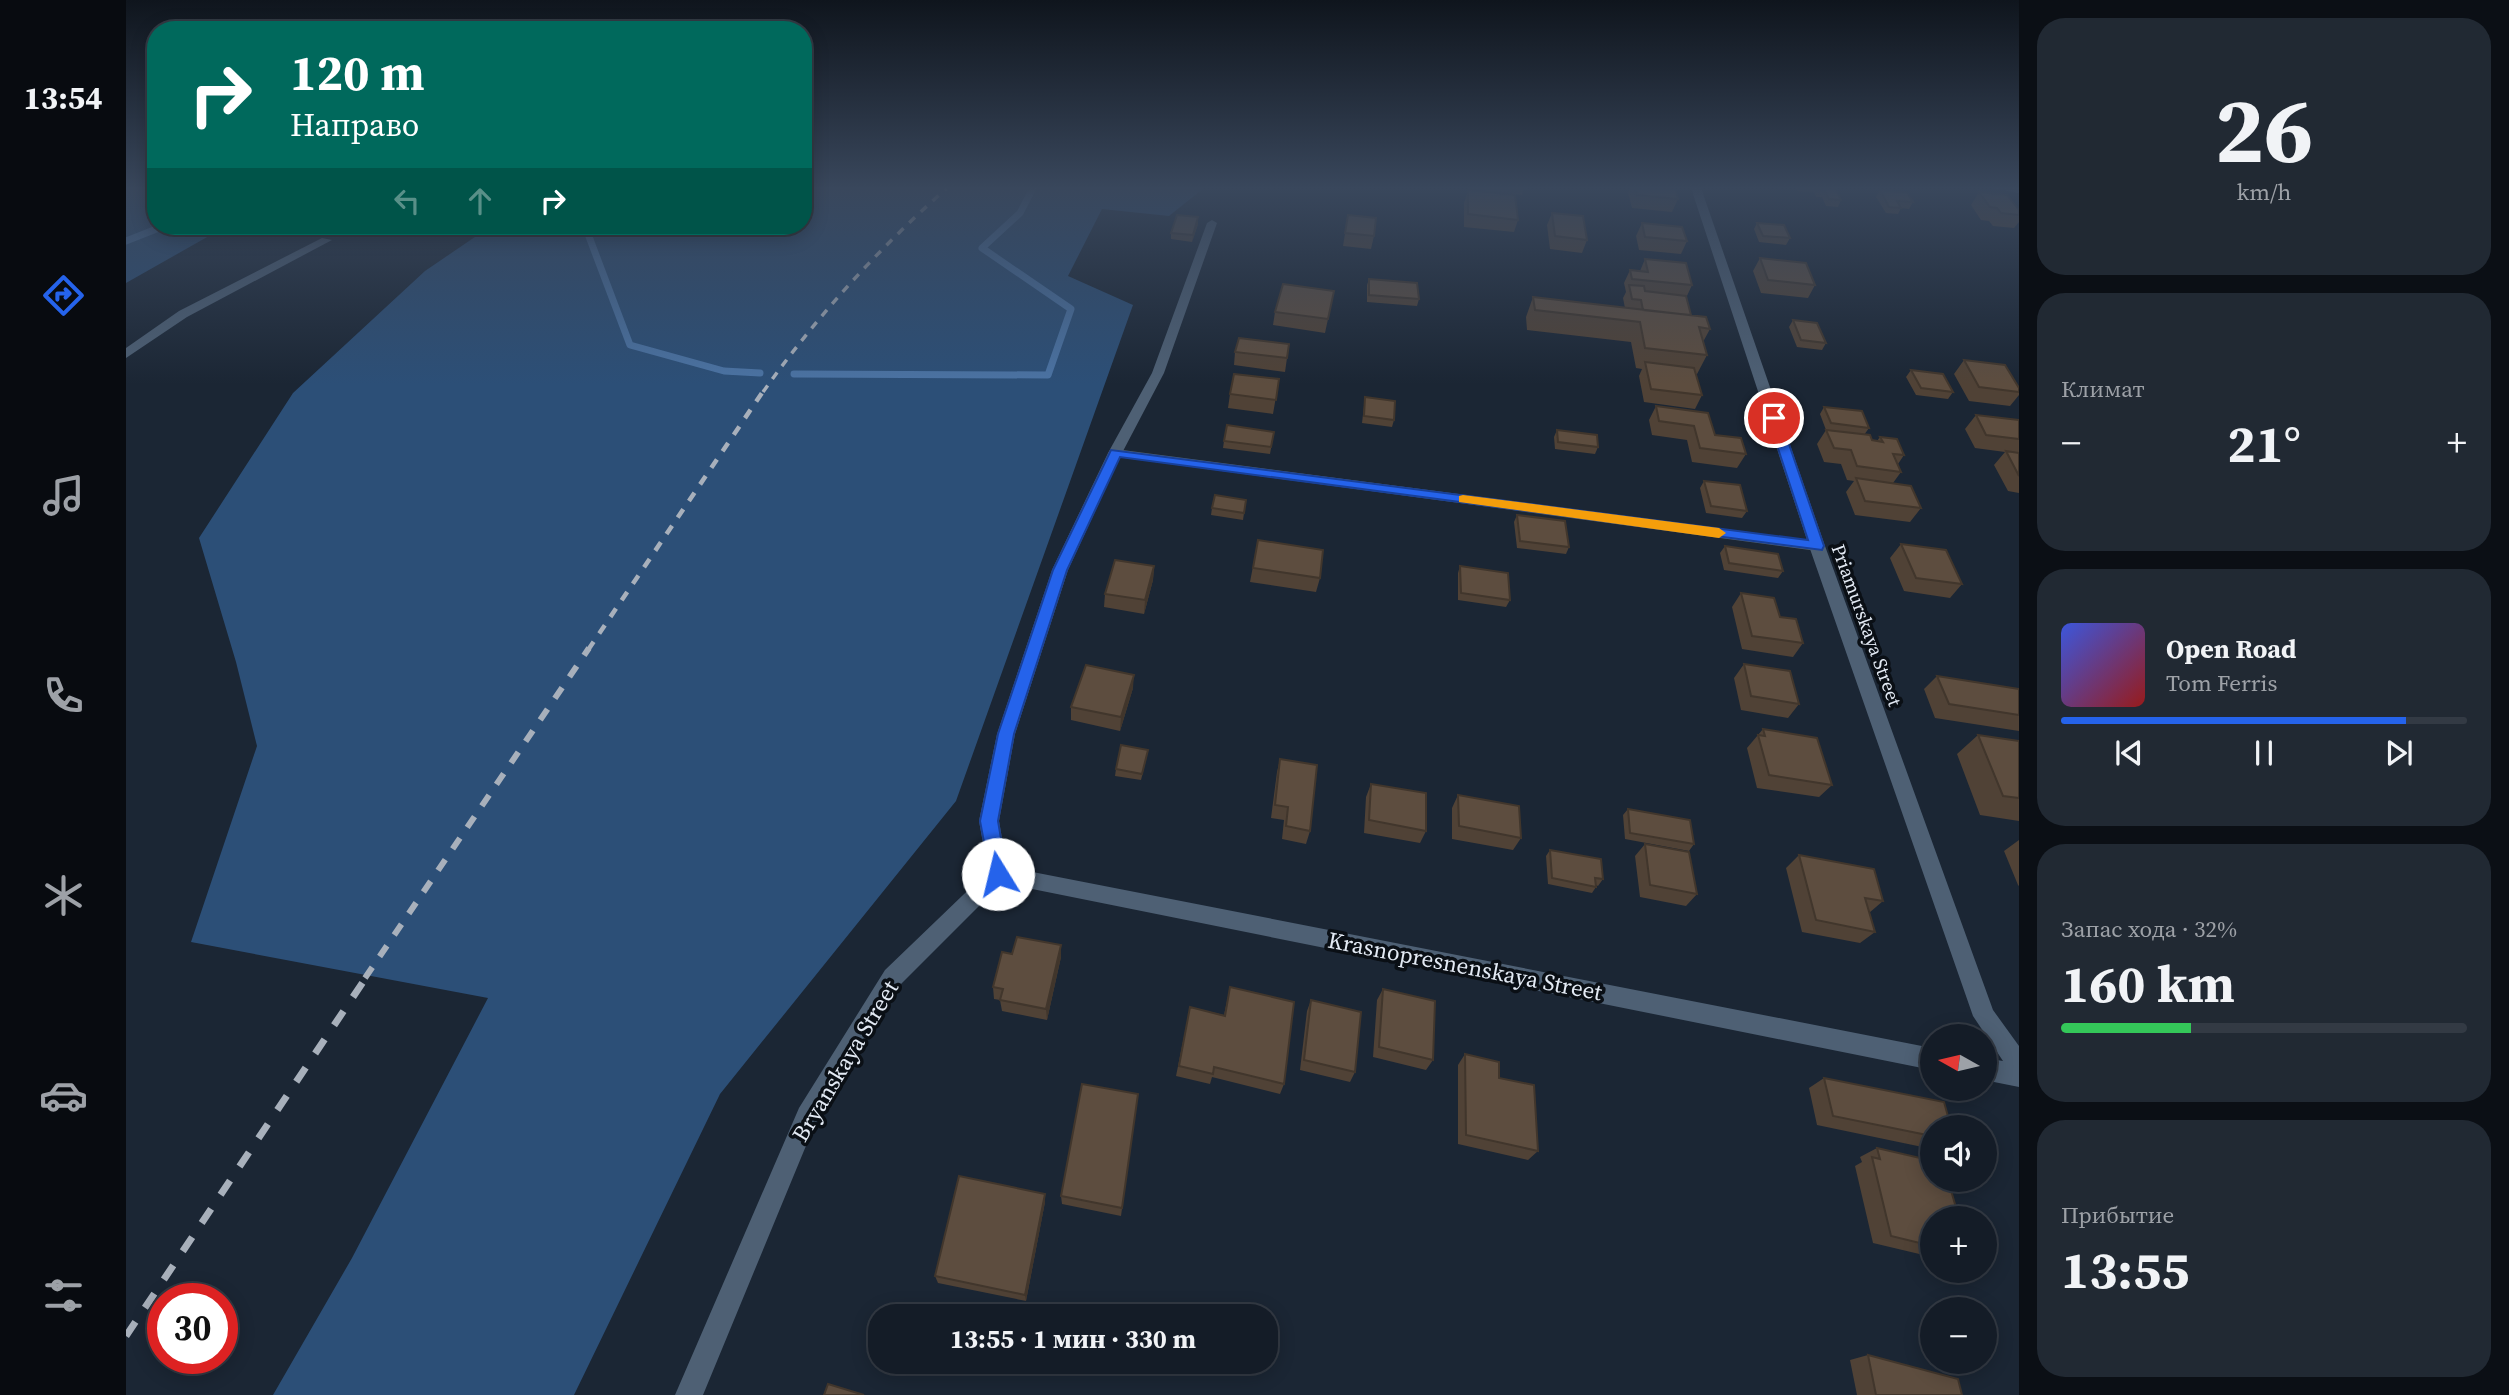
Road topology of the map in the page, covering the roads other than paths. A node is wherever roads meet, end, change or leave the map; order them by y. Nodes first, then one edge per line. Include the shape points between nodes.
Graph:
1 (302, 253) edge
2 (1201, 253) edge
3 (1718, 253) edge
4 (126, 354) edge
5 (1115, 453) junction
6 (1817, 546) junction
7 (998, 874) junction
8 (1920, 1057) edge
9 (2019, 1065) edge
10 (1997, 1072) edge
11 (2019, 1076) edge
12 (689, 1395) edge

1 - 4 street via 183,314
2 - 5 street via 1158,373
3 - 6 street, Priamurskaya Street
5 - 6 street
5 - 7 street via 1060,570 1006,734 989,821
6 - 9 street, Priamurskaya Street via 1984,1016
7 - 8 street, Krasnopresnenskaya Street
7 - 12 street, Bryanskaya Street via 893,977 807,1116
10 - 11 street

